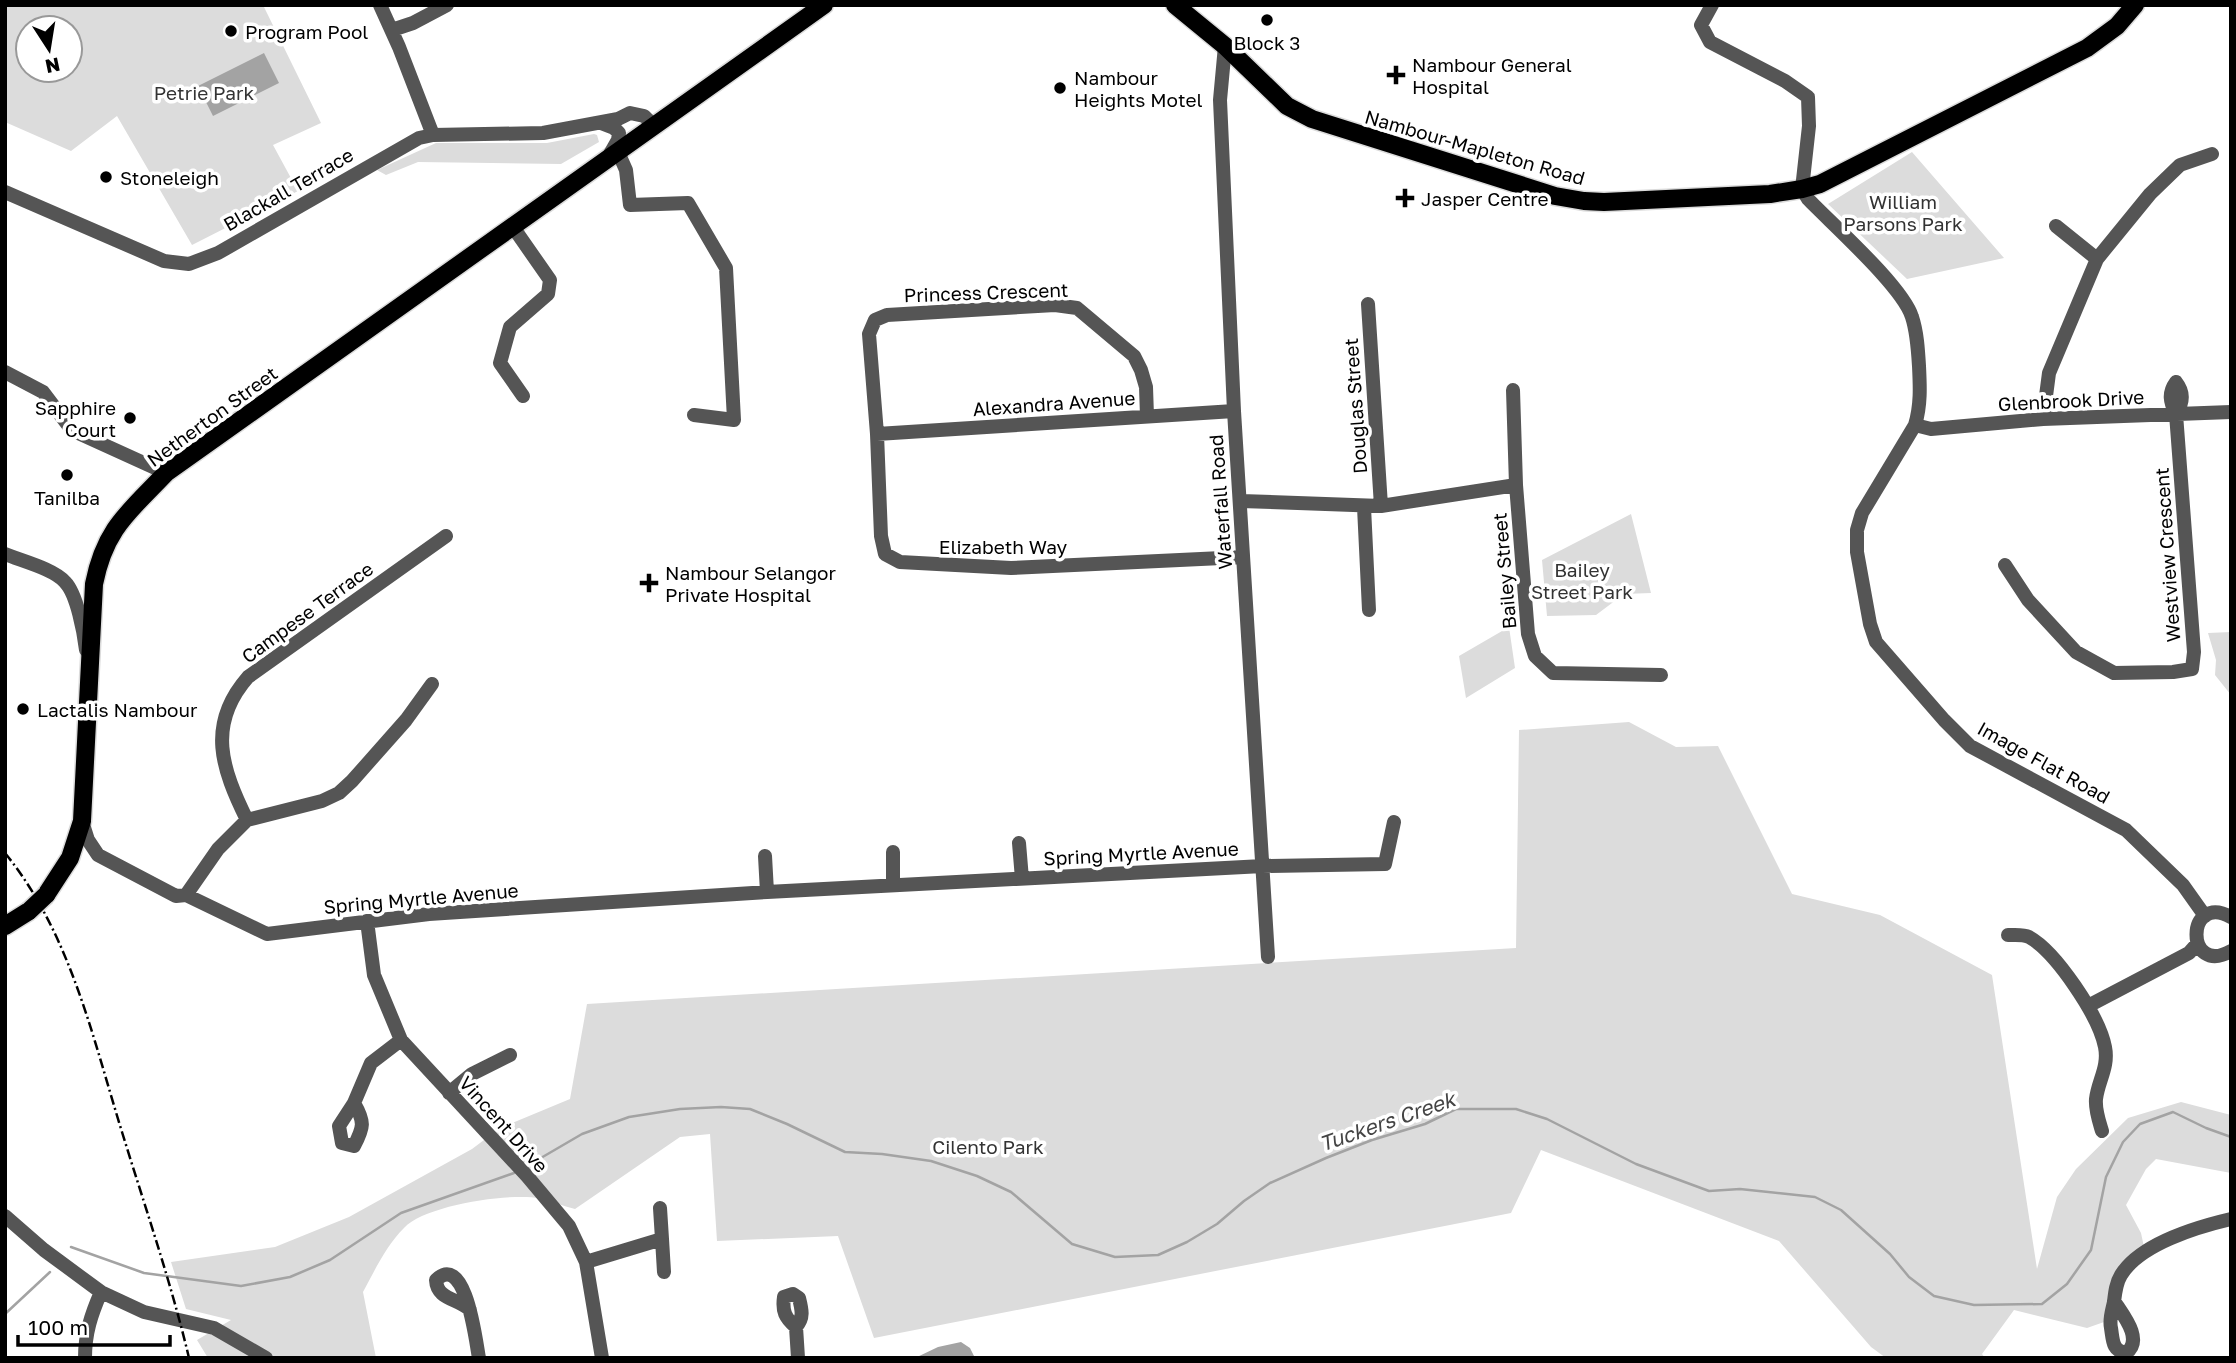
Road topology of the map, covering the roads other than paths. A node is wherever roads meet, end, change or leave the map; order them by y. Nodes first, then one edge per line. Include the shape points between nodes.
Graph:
1 (380, 5) edge
2 (447, 5) edge
3 (824, 5) edge
4 (1175, 5) edge
5 (1712, 5) edge
6 (2135, 5) edge
7 (392, 30) junction
8 (1225, 46) junction
9 (601, 123) junction
10 (649, 129) junction
11 (433, 135) junction
12 (2213, 154) dead end
13 (611, 157) junction
14 (1802, 189) junction
15 (5, 192) edge
16 (2056, 226) dead end
17 (513, 227) junction
18 (2097, 259) junction
19 (1368, 304) dead end
20 (5, 372) edge
21 (1513, 390) dead end
22 (523, 396) dead end
23 (1234, 411) junction
24 (2231, 412) edge
25 (2176, 414) junction
26 (694, 415) dead end
27 (1147, 416) junction
28 (2043, 419) junction
29 (1915, 425) junction
30 (877, 434) junction
31 (166, 472) junction
32 (1516, 485) junction
33 (1241, 500) junction
34 (1381, 506) junction
35 (1364, 507) junction
36 (446, 536) dead end
37 (5, 554) edge
38 (1243, 557) junction
39 (2005, 565) dead end
40 (1370, 610) dead end
41 (1661, 675) dead end
42 (89, 679) junction
43 (432, 684) dead end
44 (247, 820) junction
45 (82, 821) junction
46 (1394, 822) dead end
47 (1019, 843) dead end
48 (892, 852) dead end
49 (72, 853) junction
50 (98, 855) junction
51 (765, 856) dead end
52 (1263, 866) junction
53 (1021, 879) junction
54 (893, 885) junction
55 (768, 892) junction
56 (186, 895) junction
57 (2205, 916) junction
58 (2231, 917) edge
59 (367, 921) junction
60 (5, 926) edge
61 (2008, 935) dead end
62 (2197, 944) junction
63 (1268, 957) dead end
64 (2230, 957) edge
65 (2088, 1006) junction
66 (401, 1040) junction
67 (510, 1055) dead end
68 (449, 1093) junction
69 (354, 1103) dead end
70 (2102, 1131) dead end
71 (660, 1208) dead end
72 (5, 1216) edge
73 (2231, 1219) edge
74 (662, 1239) junction
75 (586, 1262) junction
76 (664, 1272) dead end
77 (101, 1292) junction
78 (2114, 1301) dead end
79 (470, 1310) dead end
80 (796, 1327) dead end
81 (85, 1358) edge
82 (266, 1358) edge
83 (479, 1358) edge
84 (602, 1358) edge
85 (799, 1358) edge

1 - 7 street
2 - 7 street
3 - 10 main road
4 - 8 main road, Nambour-Mapleton Road
5 - 14 street via 1701,25 1710,42 1808,97
6 - 14 main road, Nambour-Mapleton Road via 2117,26 2087,48 1835,177
7 - 11 street
8 - 14 main road, Nambour-Mapleton Road via 1287,106 1312,120 1555,196 1604,202
8 - 23 street, Waterfall Road via 1220,100
9 - 10 street, Blackall Terrace via 618,119
9 - 11 street, Blackall Terrace via 533,134
9 - 13 street via 614,128 619,136
10 - 13 main road, Netherton Street
11 - 15 street, Blackall Terrace via 419,138 218,253 189,264 164,261
12 - 18 street via 2180,165
13 - 17 main road, Netherton Street
13 - 26 street via 626,170 630,205 688,203 726,268 734,419
14 - 29 street, Image Flat Road via 1907,305 1915,328 1919,368
16 - 18 street
17 - 22 street via 551,280 548,294 510,327 500,363
17 - 31 main road, Netherton Street
18 - 28 street via 2049,373
19 - 34 street, Douglas Street
20 - 31 street via 43,392 78,433
21 - 32 street, Bailey Street
23 - 27 street, Alexandra Avenue
23 - 33 street, Waterfall Road
24 - 25 street, Glenbrook Drive
25 - 28 street, Glenbrook Drive
25 - 39 street, Westview Crescent via 2192,669 2114,673 2076,652 2028,600
27 - 30 street, Alexandra Avenue
27 - 30 street, Princess Crescent via 1146,387 1134,356 1077,308 887,315 875,320 869,334
28 - 29 street, Glenbrook Drive via 1931,429
29 - 57 street, Image Flat Road via 1862,513 1857,530 1857,552 1876,642 1970,746 2126,831 2183,885
30 - 38 street, Elizabeth Way via 881,536 885,554 900,562 1012,568
31 - 42 main road, Netherton Street via 121,520 103,548 92,597
32 - 34 street
32 - 41 street, Bailey Street via 1528,634 1535,656 1553,673
33 - 35 street
33 - 38 street, Waterfall Road
34 - 35 street
35 - 40 street
36 - 44 street, Campese Terrace via 238,688 221,729 223,760
37 - 42 street via 64,580 72,592
38 - 52 street, Waterfall Road
42 - 45 main road, Netherton Street
43 - 44 street via 406,720 339,793
44 - 56 street via 218,849
45 - 49 main road, Netherton Street
45 - 50 street
46 - 52 street, Spring Myrtle Avenue via 1385,864
47 - 53 street, Spring Myrtle Avenue
48 - 54 street
49 - 50 street, Spring Myrtle Avenue
49 - 60 main road, Netherton Street, bridge via 46,895
50 - 56 street, Spring Myrtle Avenue via 176,896
51 - 55 street
52 - 53 street, Spring Myrtle Avenue
52 - 63 street, Waterfall Road
53 - 54 street, Spring Myrtle Avenue
54 - 55 street, Spring Myrtle Avenue
55 - 59 street, Spring Myrtle Avenue
56 - 59 street, Spring Myrtle Avenue via 267,934
57 - 58 street via 2216,912
57 - 62 street via 2197,925
59 - 66 street, Vincent Drive via 374,975
61 - 65 street via 2026,935 2041,945
62 - 64 street via 2215,956
62 - 65 street via 2189,953
65 - 70 street via 2105,1047 2106,1062 2096,1098
66 - 68 street, Vincent Drive
66 - 69 street via 371,1063
67 - 68 street via 472,1074
68 - 75 street, Vincent Drive via 569,1226
71 - 74 street
72 - 77 street
73 - 78 street via 2176,1235 2152,1249 2121,1275
74 - 75 street
74 - 76 street
75 - 84 street, Vincent Drive
77 - 81 street via 88,1327
77 - 82 street via 144,1312 214,1328
79 - 83 street
80 - 85 street

